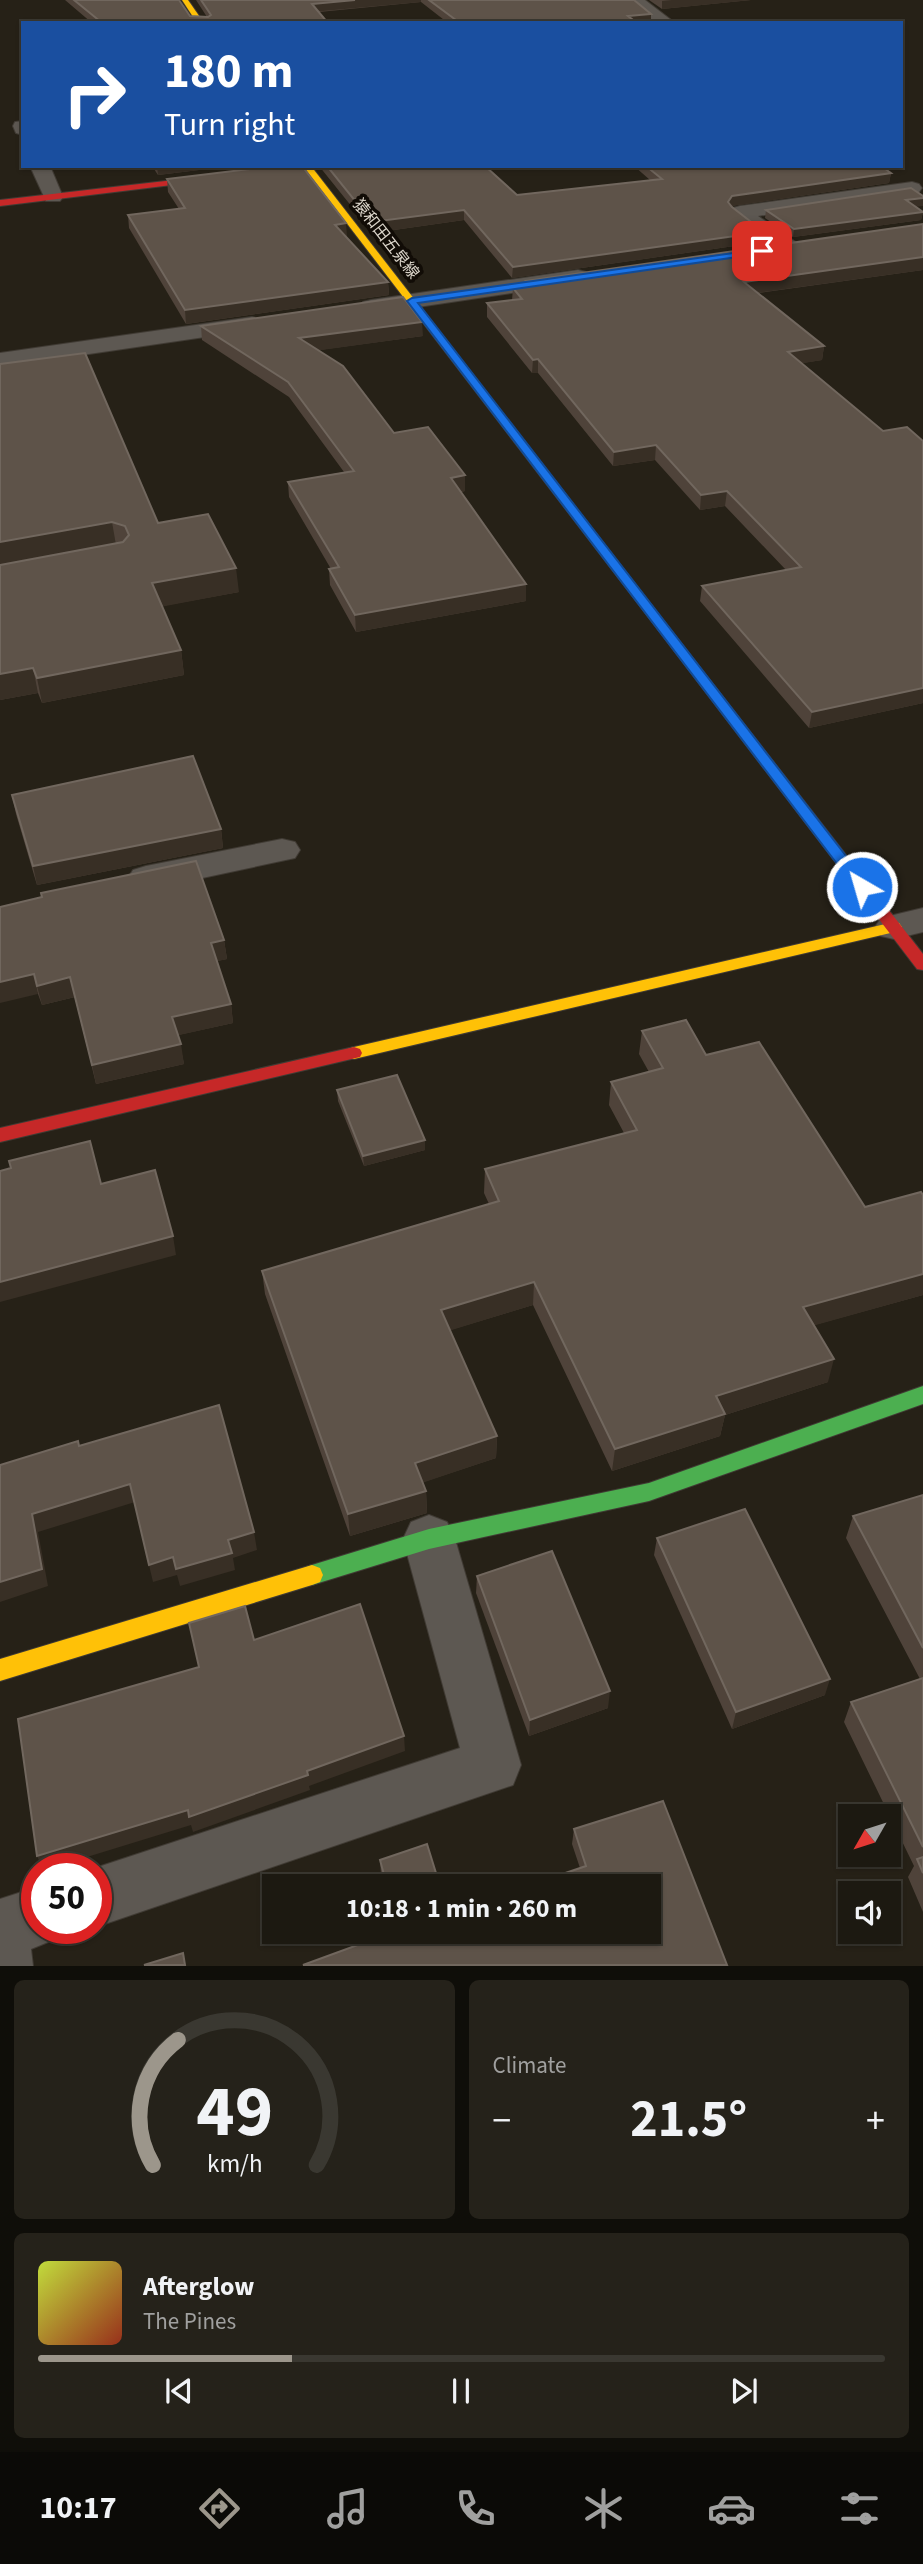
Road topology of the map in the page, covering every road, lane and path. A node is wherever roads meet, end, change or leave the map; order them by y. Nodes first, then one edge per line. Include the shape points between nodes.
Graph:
1 (185, 0) edge
2 (635, 0) edge
3 (200, 21) edge
4 (664, 21) edge
5 (41, 168) edge
6 (303, 168) edge
7 (890, 173) edge
8 (240, 174) edge
9 (917, 192) edge
10 (53, 197) junction
11 (0, 203) edge
12 (816, 244) edge
13 (789, 248) junction
14 (762, 251) edge
15 (600, 274) edge
16 (412, 301) junction
17 (343, 310) edge
18 (275, 320) edge
19 (0, 360) edge
20 (282, 850) dead end
21 (108, 886) edge
22 (909, 924) edge
23 (923, 965) edge
24 (0, 1135) edge
25 (923, 1395) edge
26 (429, 1539) junction
27 (0, 1670) edge
28 (112, 1892) edge
29 (21, 1922) edge
30 (0, 1929) edge
31 (0, 1940) edge
32 (2, 1965) edge

1 - 3 main road
2 - 4 street
5 - 10 street
6 - 16 main road, 猿和田五泉線
7 - 9 street
8 - 10 main road
9 - 13 street via 740,212
10 - 11 main road
12 - 13 street
13 - 14 street
15 - 16 street
16 - 17 street
16 - 22 main road, 猿和田五泉線 via 766,765
18 - 19 street
20 - 21 street
22 - 23 main road, 猿和田五泉線
22 - 24 main road
25 - 26 main road via 649,1492
26 - 27 main road
26 - 28 street via 493,1765
29 - 30 street
31 - 32 street

